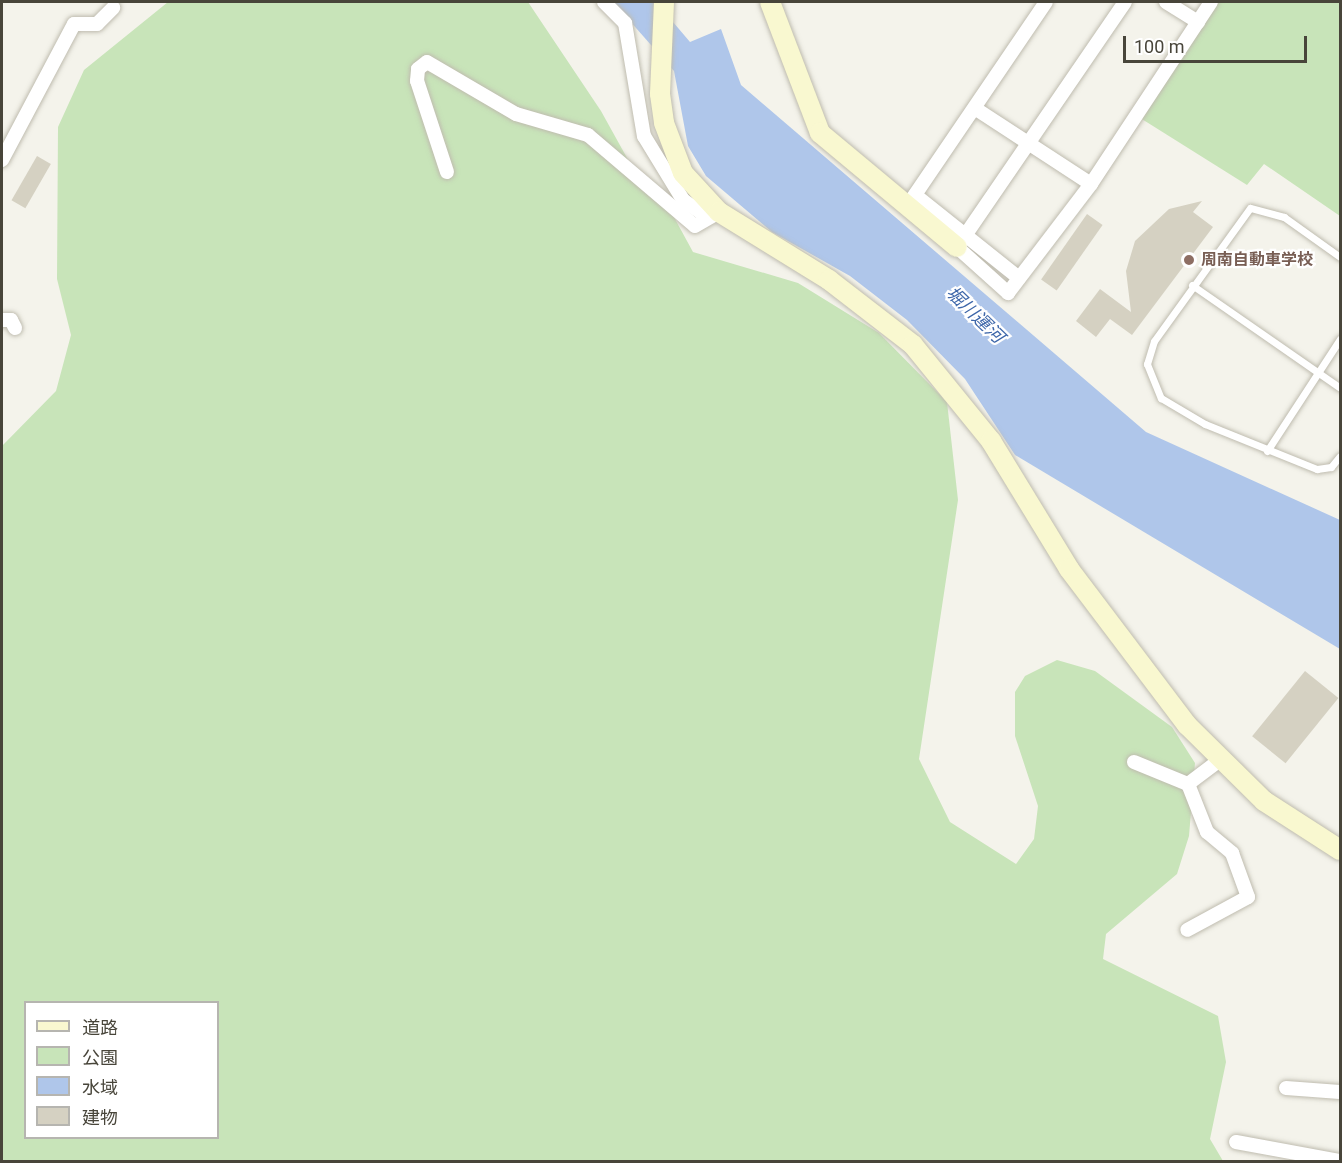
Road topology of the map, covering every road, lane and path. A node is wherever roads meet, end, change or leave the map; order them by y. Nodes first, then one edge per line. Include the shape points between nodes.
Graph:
1 (604, 2) edge
2 (664, 2) edge
3 (770, 2) edge
4 (1046, 2) edge
5 (1125, 2) edge
6 (1166, 2) edge
7 (1211, 2) edge
8 (113, 8) dead end
9 (1197, 22) junction
10 (976, 109) junction
11 (1029, 144) junction
12 (2, 160) edge
13 (447, 172) dead end
14 (1091, 184) junction
15 (912, 200) junction
16 (713, 214) junction
17 (961, 241) junction
18 (1341, 257) edge
19 (1192, 285) junction
20 (2, 320) edge
21 (15, 328) dead end
22 (1341, 339) edge
23 (1317, 372) junction
24 (1341, 388) edge
25 (1267, 452) junction
26 (1341, 456) edge
27 (1220, 760) junction
28 (1134, 762) dead end
29 (1188, 784) junction
30 (1341, 850) edge
31 (1187, 930) dead end
32 (1286, 1088) dead end
33 (1341, 1092) edge
34 (1236, 1142) dead end
35 (1341, 1161) edge

1 - 16 street via 625,23 644,136 683,200
2 - 16 main road via 660,94 672,147 683,173
3 - 15 main road via 820,132
4 - 10 street
5 - 11 street
6 - 9 street
7 - 9 street
8 - 12 street via 97,24 74,24
9 - 14 street
10 - 11 street
10 - 15 street
11 - 14 street
11 - 17 street
13 - 16 street via 419,91 418,69 427,62 516,114 588,135 695,226
14 - 17 street via 1008,293
15 - 17 main road
16 - 27 main road via 829,280 913,345 991,441 1113,630
18 - 19 lane via 1284,217 1250,208
19 - 23 lane
19 - 25 lane via 1154,341 1147,364 1152,383 1175,409
20 - 21 street via 11,320
22 - 23 lane
23 - 24 lane
23 - 25 lane
25 - 26 lane via 1317,469 1331,467
27 - 29 street
27 - 30 main road via 1264,801
28 - 29 street
29 - 31 street via 1207,832 1232,853 1248,897
32 - 33 street
34 - 35 street

